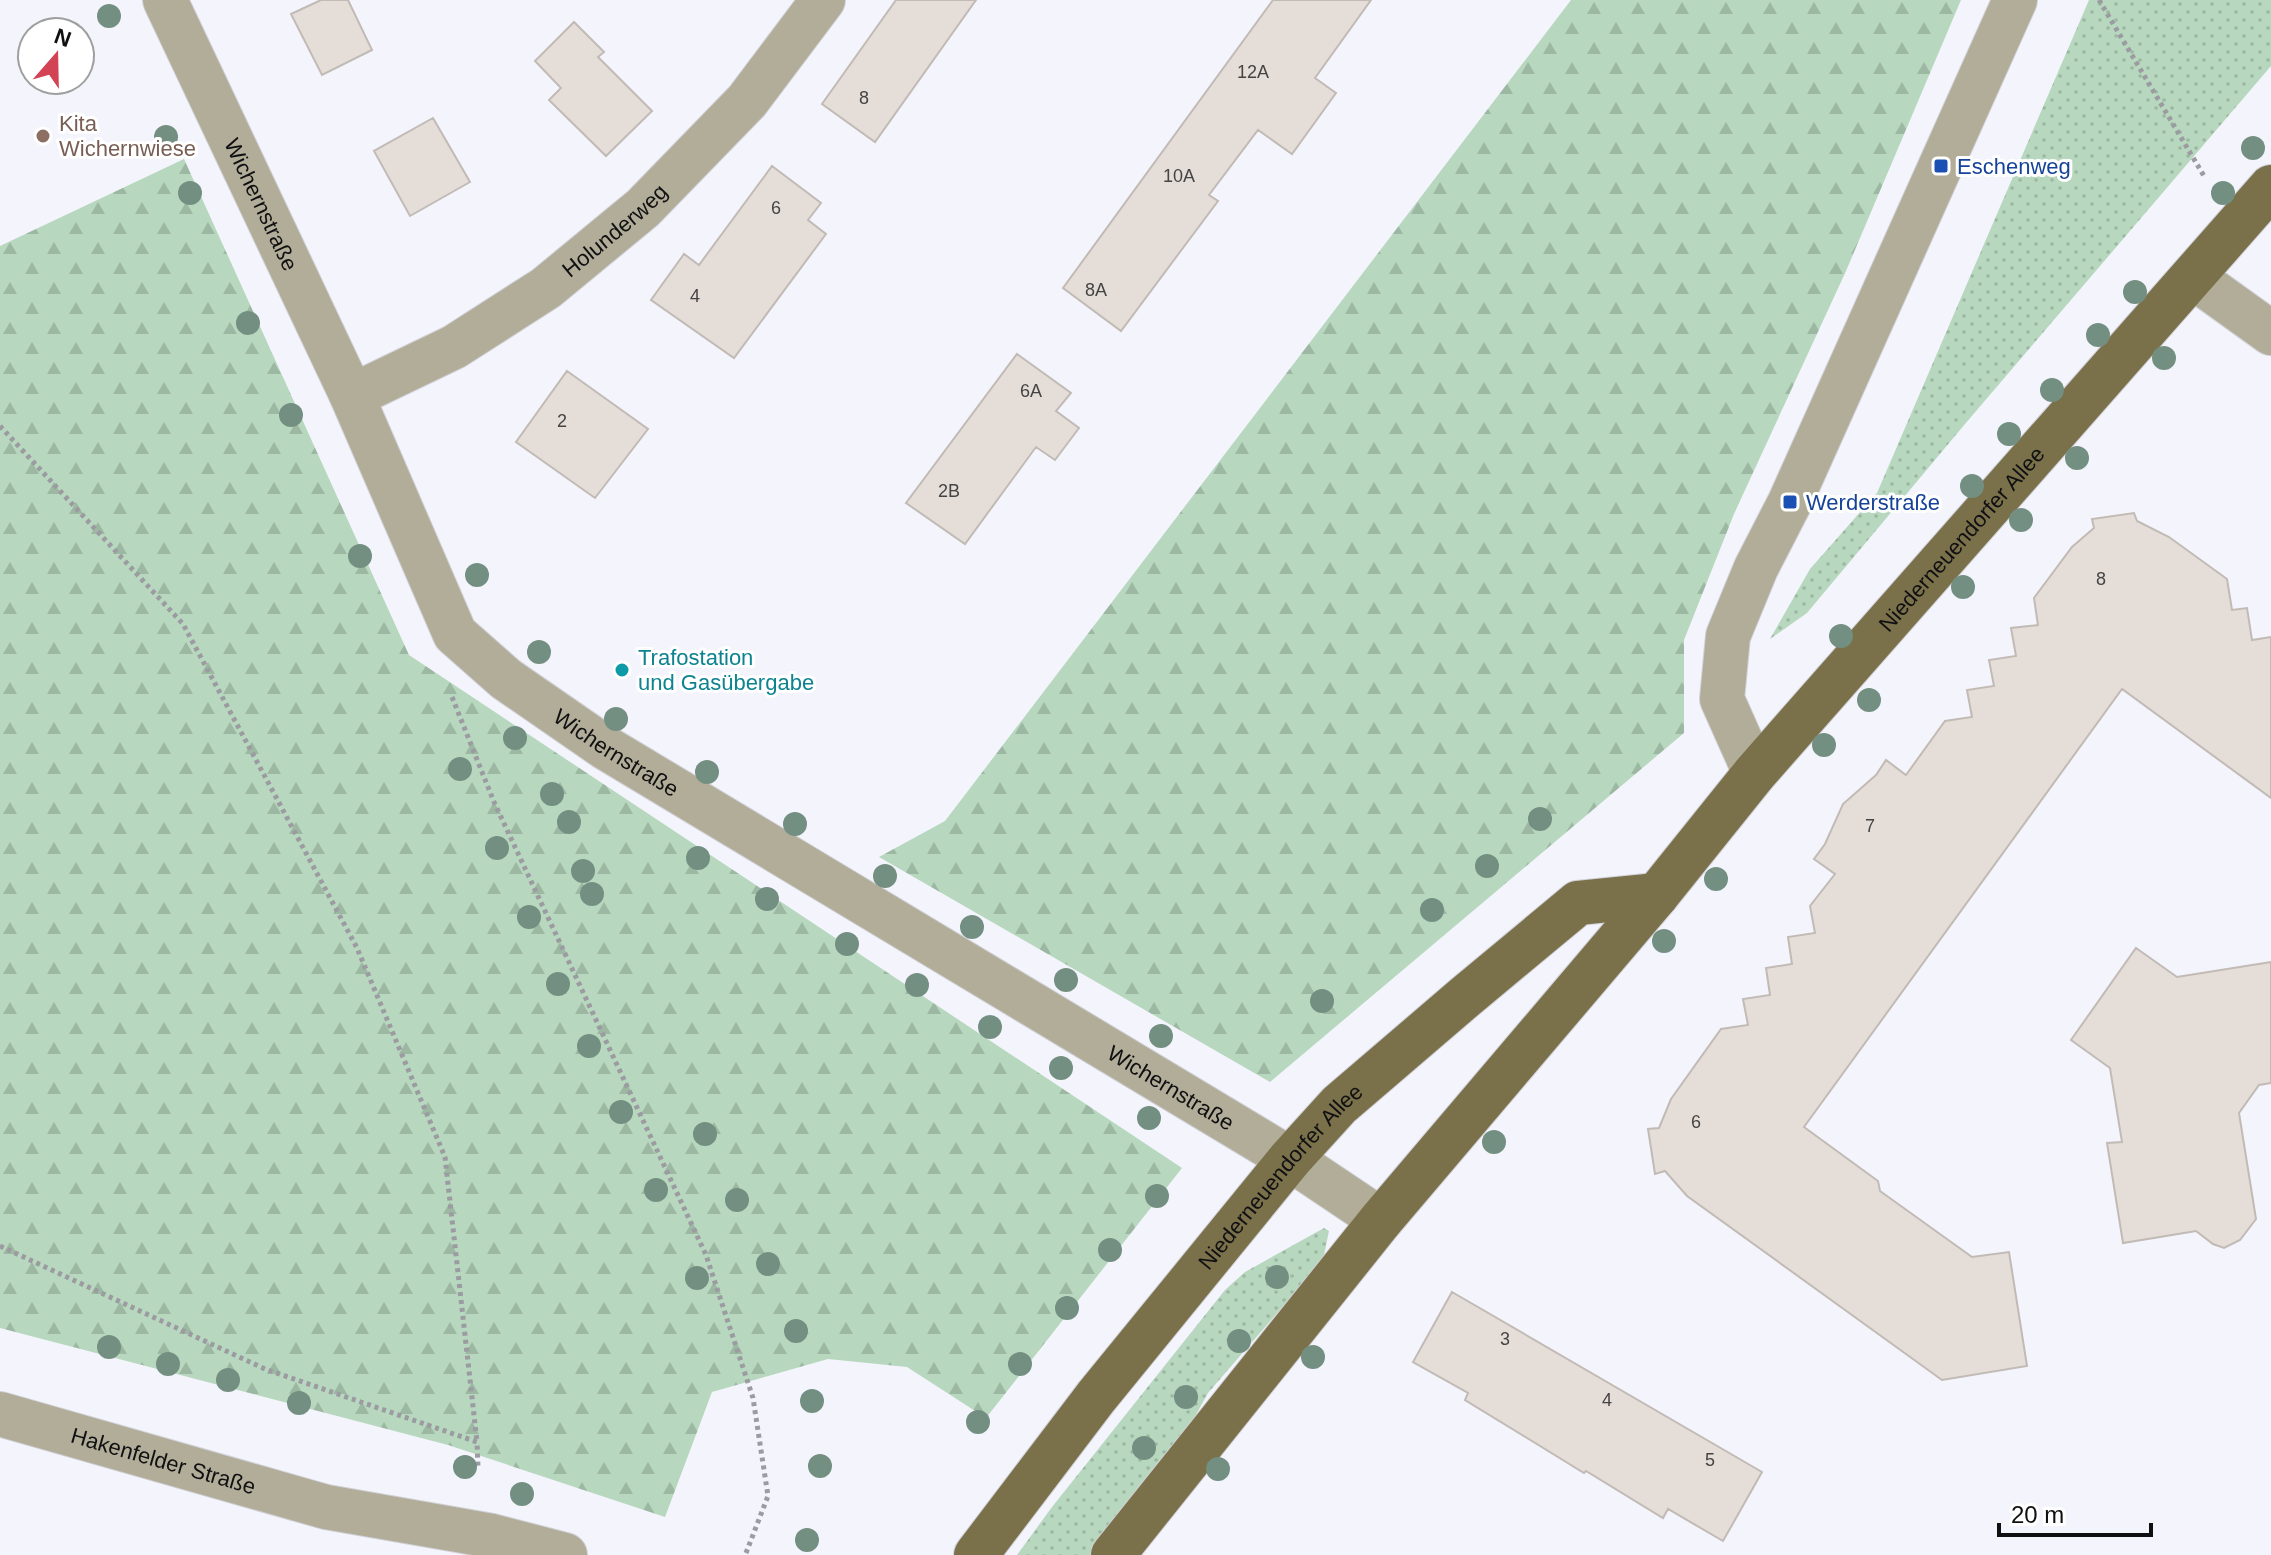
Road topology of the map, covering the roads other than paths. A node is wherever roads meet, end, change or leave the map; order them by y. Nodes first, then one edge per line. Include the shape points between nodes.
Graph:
1 (165, 0) edge
2 (823, 0) edge
3 (2015, 0) edge
4 (2271, 187) edge
5 (2193, 277) junction
6 (2271, 333) edge
7 (352, 396) junction
8 (1755, 773) junction
9 (1657, 895) junction
10 (1290, 1159) junction
11 (1381, 1220) junction
12 (0, 1414) edge
13 (326, 1507) junction
14 (427, 1555) edge
15 (565, 1555) edge
16 (976, 1555) edge
17 (1113, 1555) edge

1 - 7 street, Wichernstraße
2 - 7 street, Holunderweg via 747,101 643,208 546,288 454,347
3 - 8 street via 1728,636 1722,699
4 - 5 main road, Niederneuendorfer Allee
5 - 6 street
5 - 8 main road, Niederneuendorfer Allee
7 - 10 street, Wichernstraße via 455,634 506,679 606,748
8 - 9 main road, Niederneuendorfer Allee
9 - 10 main road, Niederneuendorfer Allee via 1578,903 1339,1105
9 - 11 main road, Niederneuendorfer Allee
10 - 11 street, Wichernstraße
10 - 16 main road, Niederneuendorfer Allee via 1096,1397
11 - 17 main road, Niederneuendorfer Allee
12 - 13 street, Hakenfelder Straße
13 - 14 street, Hakenfelder Straße
13 - 15 street, Hakenfelder Straße via 492,1536

